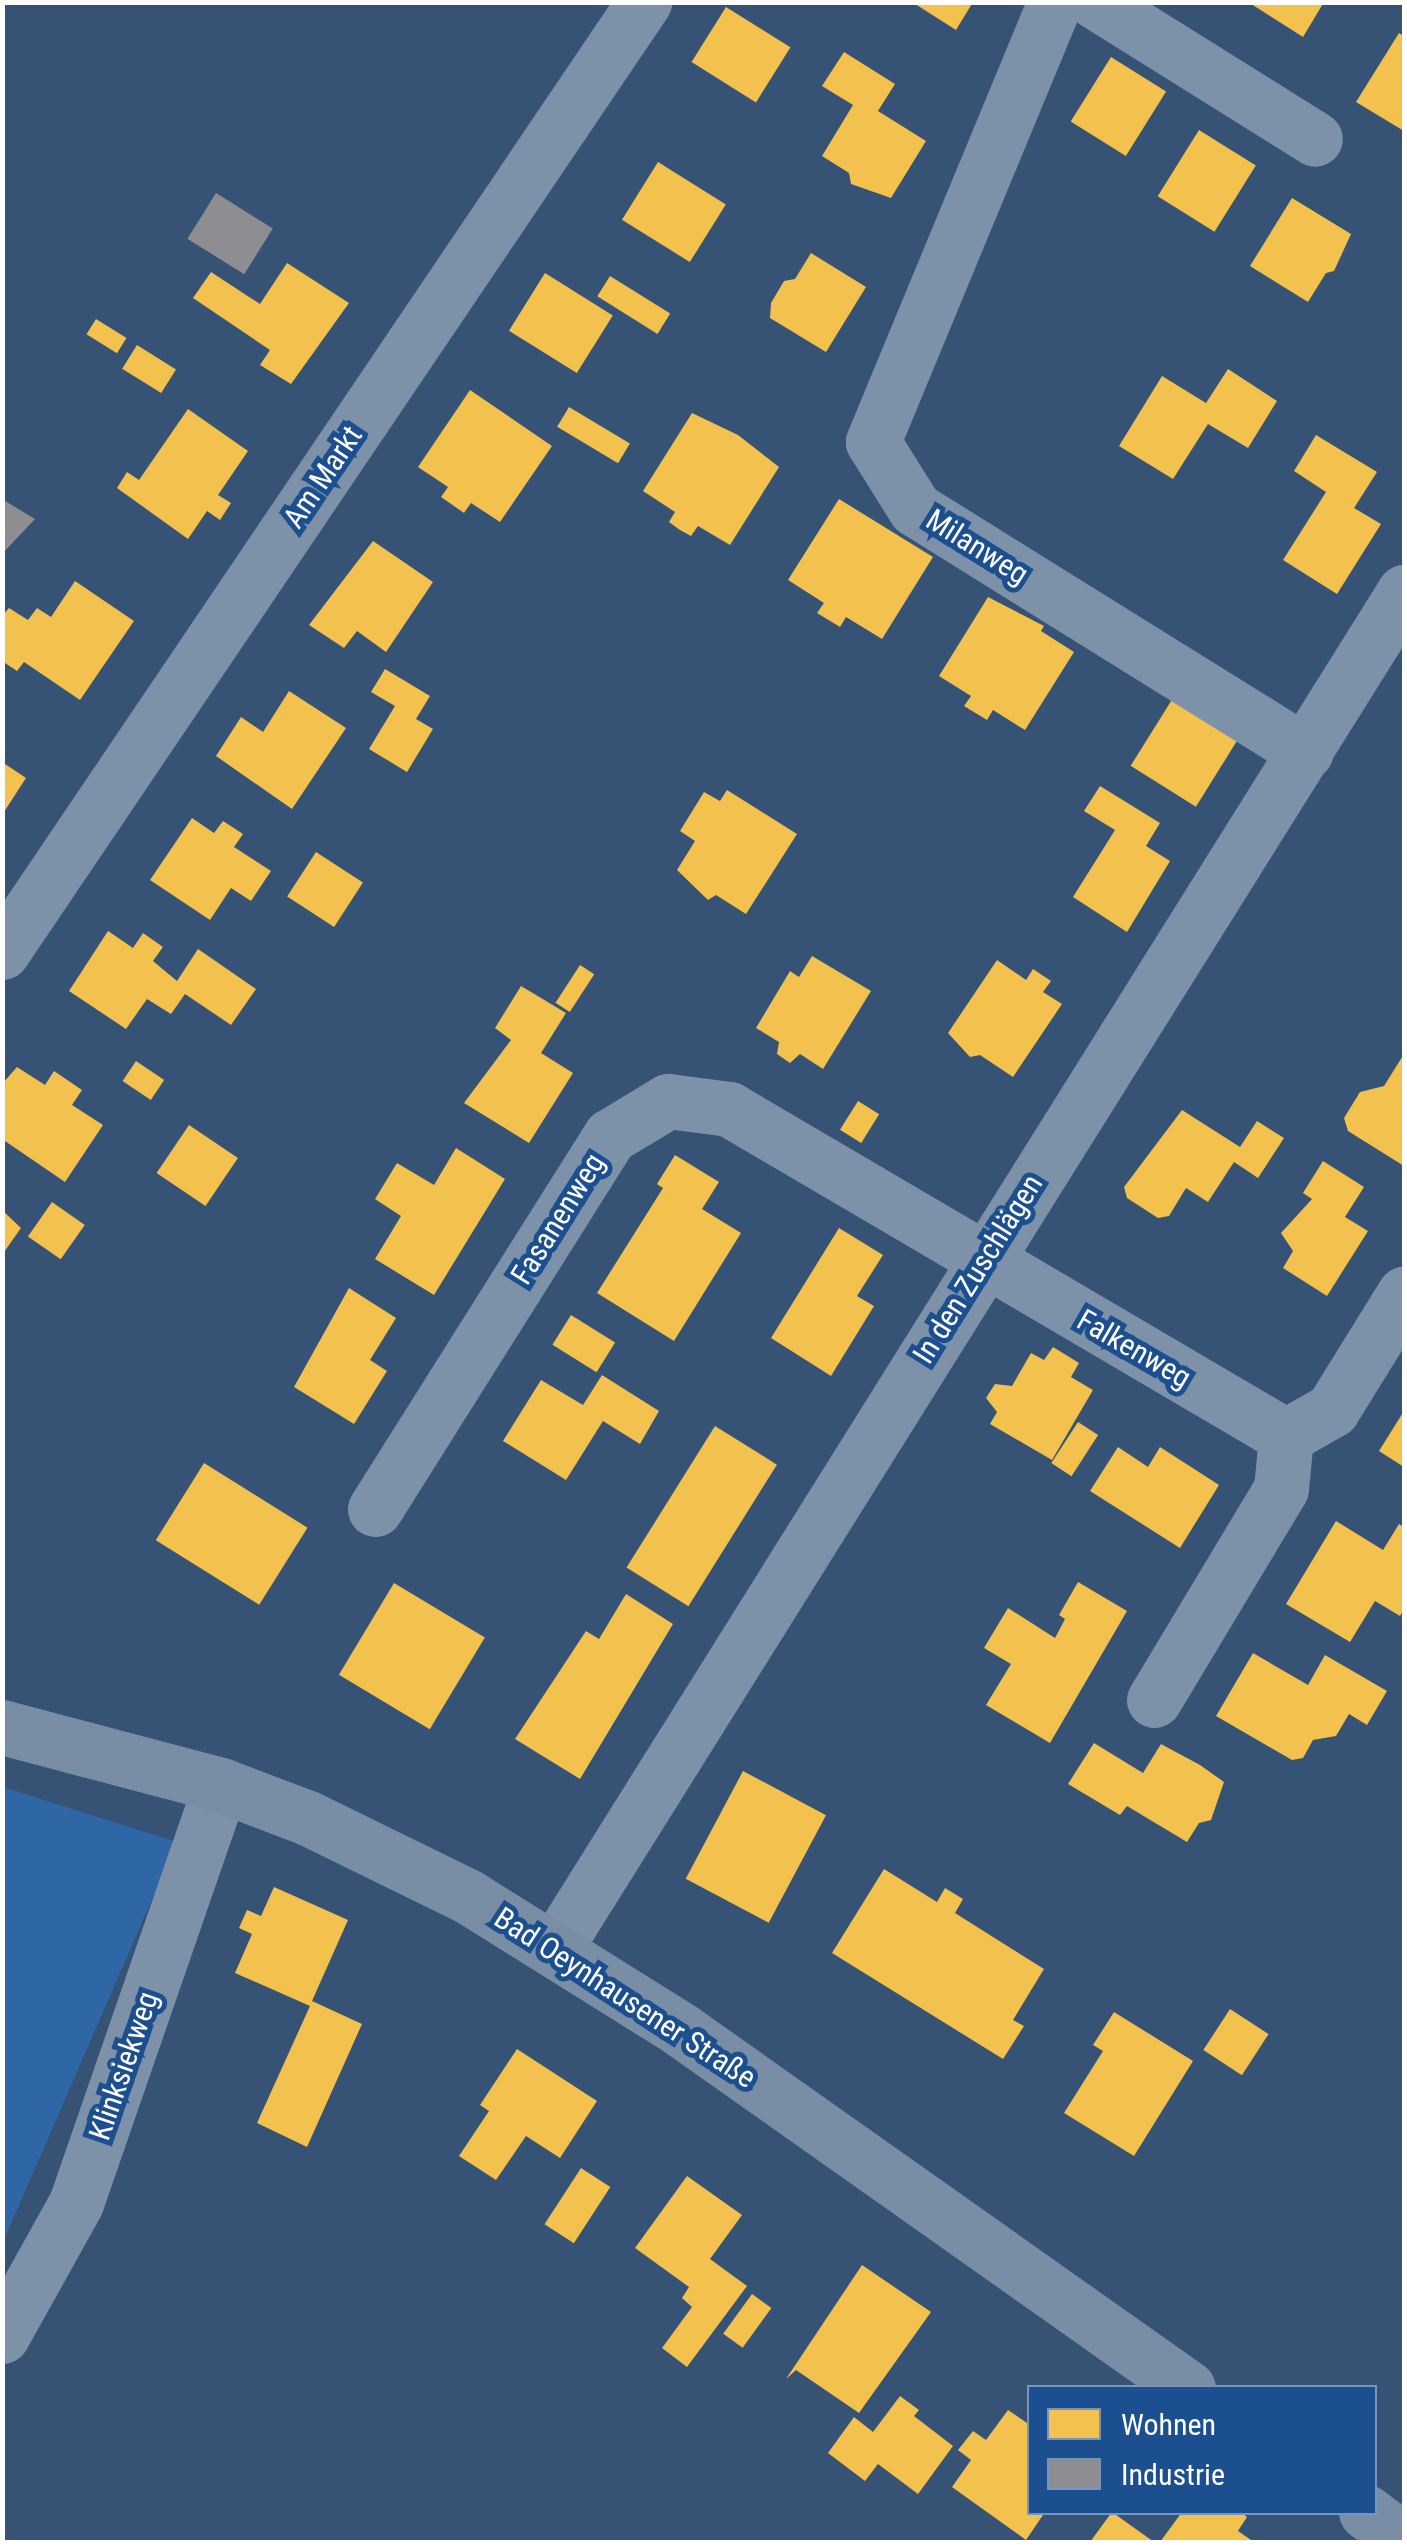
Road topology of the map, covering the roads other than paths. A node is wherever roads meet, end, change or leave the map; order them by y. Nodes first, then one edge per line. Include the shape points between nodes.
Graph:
1 (644, 2) edge
2 (1054, 2) edge
3 (1096, 2) edge
4 (1315, 140) dead end
5 (1404, 592) edge
6 (1305, 752) junction
7 (2, 952) edge
8 (982, 1263) junction
9 (1404, 1294) edge
10 (1286, 1436) junction
11 (375, 1510) dead end
12 (1154, 1700) dead end
13 (2, 1727) edge
14 (221, 1785) junction
15 (555, 1948) junction
16 (2, 2336) edge
17 (1184, 2385) edge
18 (1370, 2515) edge
19 (1404, 2540) edge

1 - 7 street, Am Markt
2 - 6 street, Milanweg via 873,442 916,509
3 - 4 street
5 - 6 street, In den Zuschlägen
6 - 8 street, In den Zuschlägen
8 - 10 street, Falkenweg
8 - 11 street, Fasanenweg via 729,1110 668,1101 610,1136
8 - 15 street, In den Zuschlägen
9 - 10 street via 1332,1410
10 - 12 street via 1281,1489
13 - 14 main road, Bad Oeynhausener Straße
14 - 15 main road, Bad Oeynhausener Straße via 395,1858
14 - 16 street, Klinksiekweg via 76,2203
15 - 17 main road, Bad Oeynhausener Straße
18 - 19 main road

